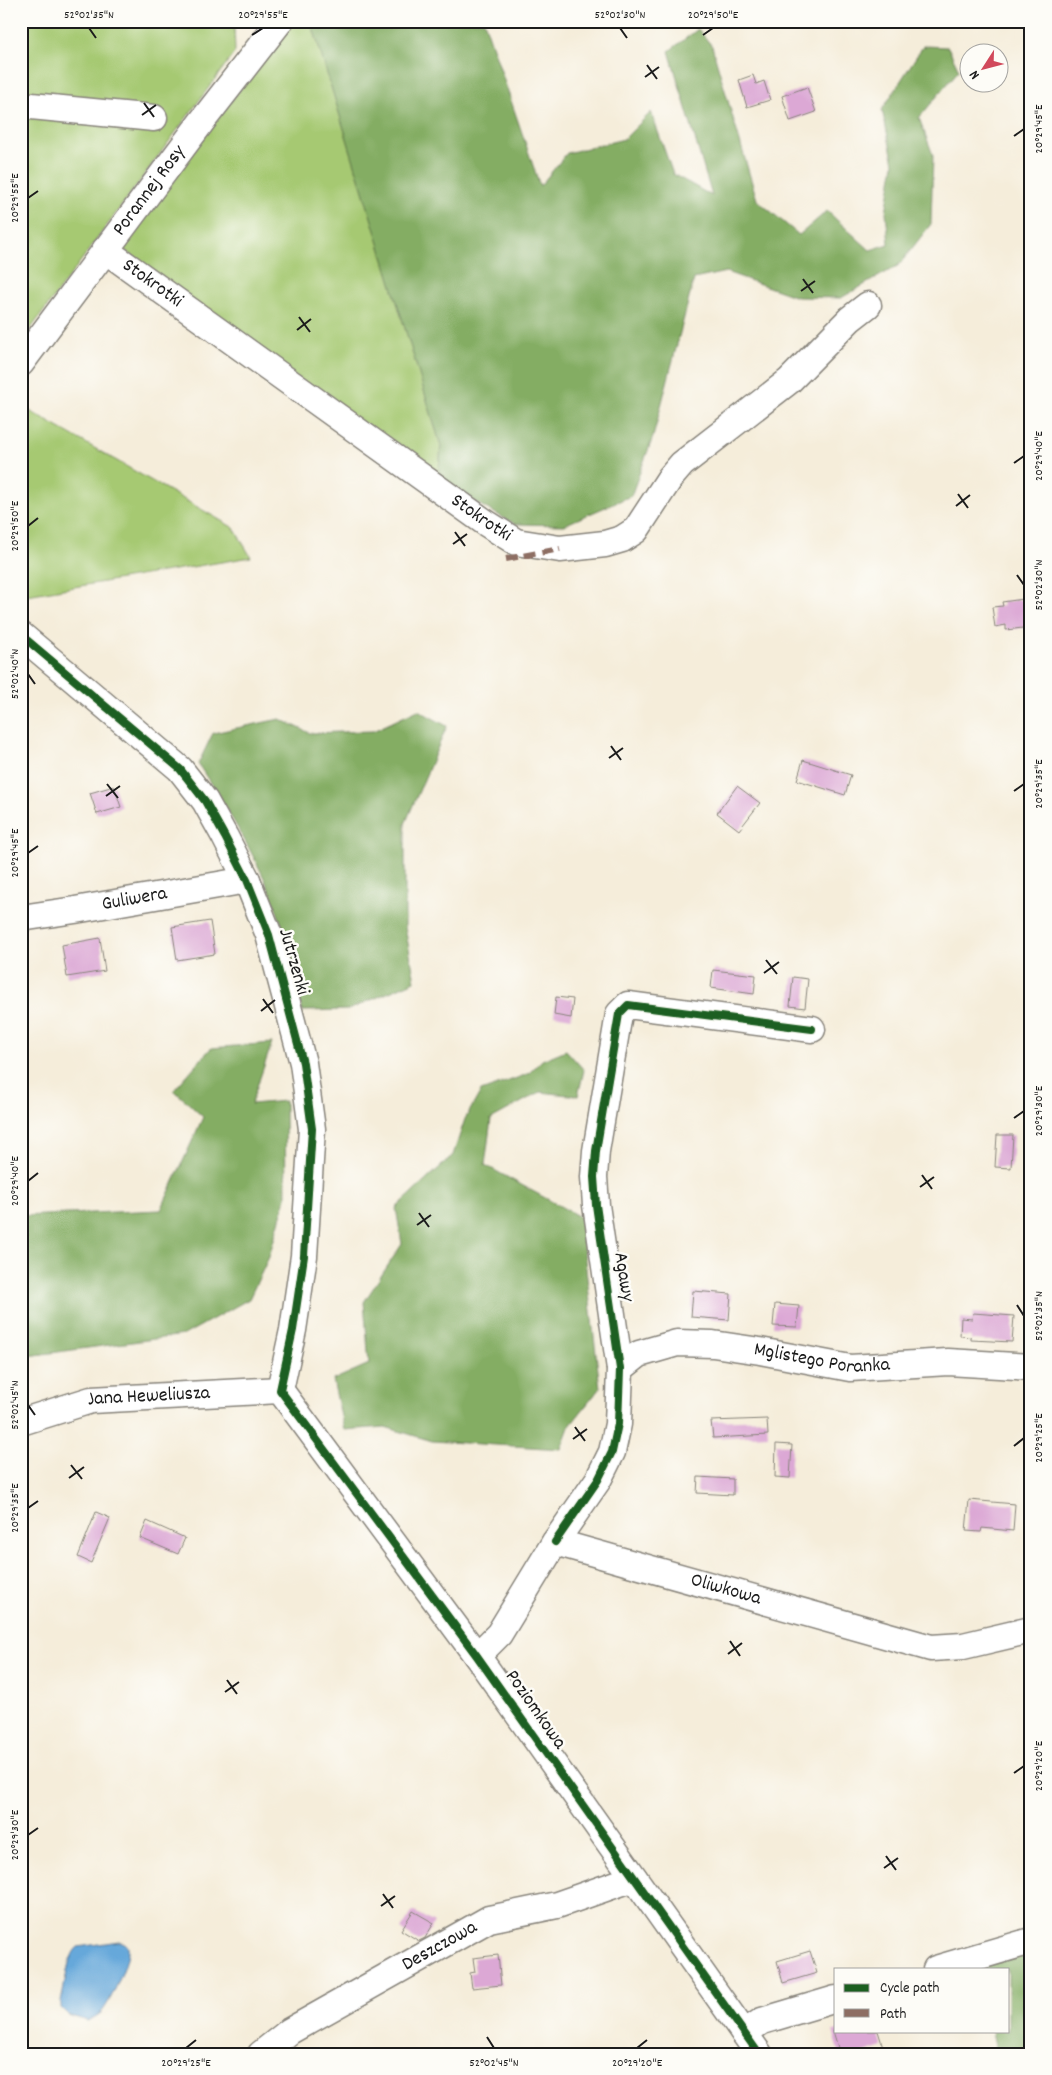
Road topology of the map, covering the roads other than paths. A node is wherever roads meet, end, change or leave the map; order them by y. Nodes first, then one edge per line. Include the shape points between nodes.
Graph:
1 (280, 21) edge
2 (21, 105) edge
3 (154, 118) dead end
4 (104, 250) junction
5 (868, 305) dead end
6 (21, 363) edge
7 (21, 635) edge
8 (247, 880) junction
9 (21, 918) edge
10 (812, 1029) dead end
11 (1031, 1367) edge
12 (620, 1369) junction
13 (280, 1390) junction
14 (21, 1422) edge
15 (555, 1542) junction
16 (1031, 1630) edge
17 (477, 1656) junction
18 (634, 1878) junction
19 (1031, 1941) edge
20 (939, 1968) edge
21 (834, 2000) edge
22 (751, 2044) edge
23 (261, 2054) edge

1 - 4 street, Porannej Rosy
2 - 3 street
4 - 5 street, Stokrotki via 486,523 516,542 560,549 622,540 636,530 682,464 789,381
4 - 6 street, Porannej Rosy
7 - 8 street, Jutrzenki via 180,769 205,801
8 - 9 street, Guliwera
8 - 13 street, Jutrzenki via 269,935 292,1019 303,1063 312,1129 304,1256
10 - 12 street, Agawy via 628,1005 619,1014 594,1176
11 - 12 street, Mglistego Poranka via 948,1362 850,1368 713,1344 678,1343 639,1354
12 - 15 street, Agawy via 618,1424 612,1452 598,1480
13 - 14 street, Jana Heweliusza via 91,1400
13 - 17 street, Poziomkowa
15 - 16 street, Oliwkowa via 931,1648 963,1646
15 - 17 street via 499,1634
17 - 18 street, Poziomkowa
18 - 22 street, Poziomkowa
18 - 23 street, Deszczowa via 557,1905 489,1918 290,2031
19 - 20 street
21 - 22 street via 762,2021

